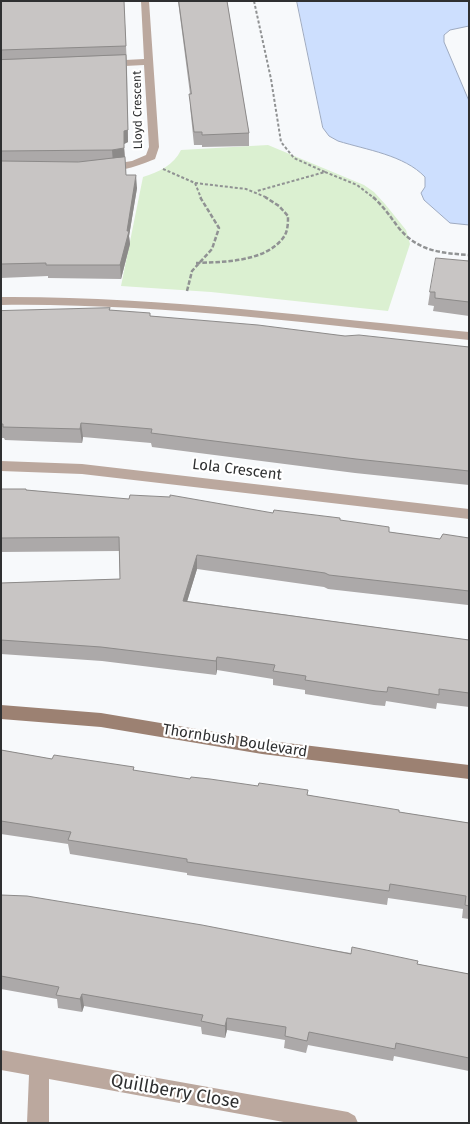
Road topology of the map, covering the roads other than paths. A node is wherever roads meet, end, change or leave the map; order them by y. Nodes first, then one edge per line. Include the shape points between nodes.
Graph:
1 (145, 1) edge
2 (149, 62) junction
3 (96, 64) edge
4 (94, 168) edge
5 (1, 301) edge
6 (469, 336) edge
7 (1, 466) edge
8 (469, 514) edge
9 (1, 712) edge
10 (469, 772) edge
11 (1, 1060) edge
12 (39, 1066) junction
13 (38, 1123) edge
14 (348, 1123) edge

1 - 2 street, Lloyd Crescent
2 - 3 street
2 - 4 street, Lloyd Crescent via 154,147 151,157 134,164
5 - 6 street via 184,307
7 - 8 street, Lola Crescent via 82,469
9 - 10 street, Thornbush Boulevard via 101,720 262,748
11 - 12 street, Quillberry Close
12 - 13 street
12 - 14 street, Quillberry Close

